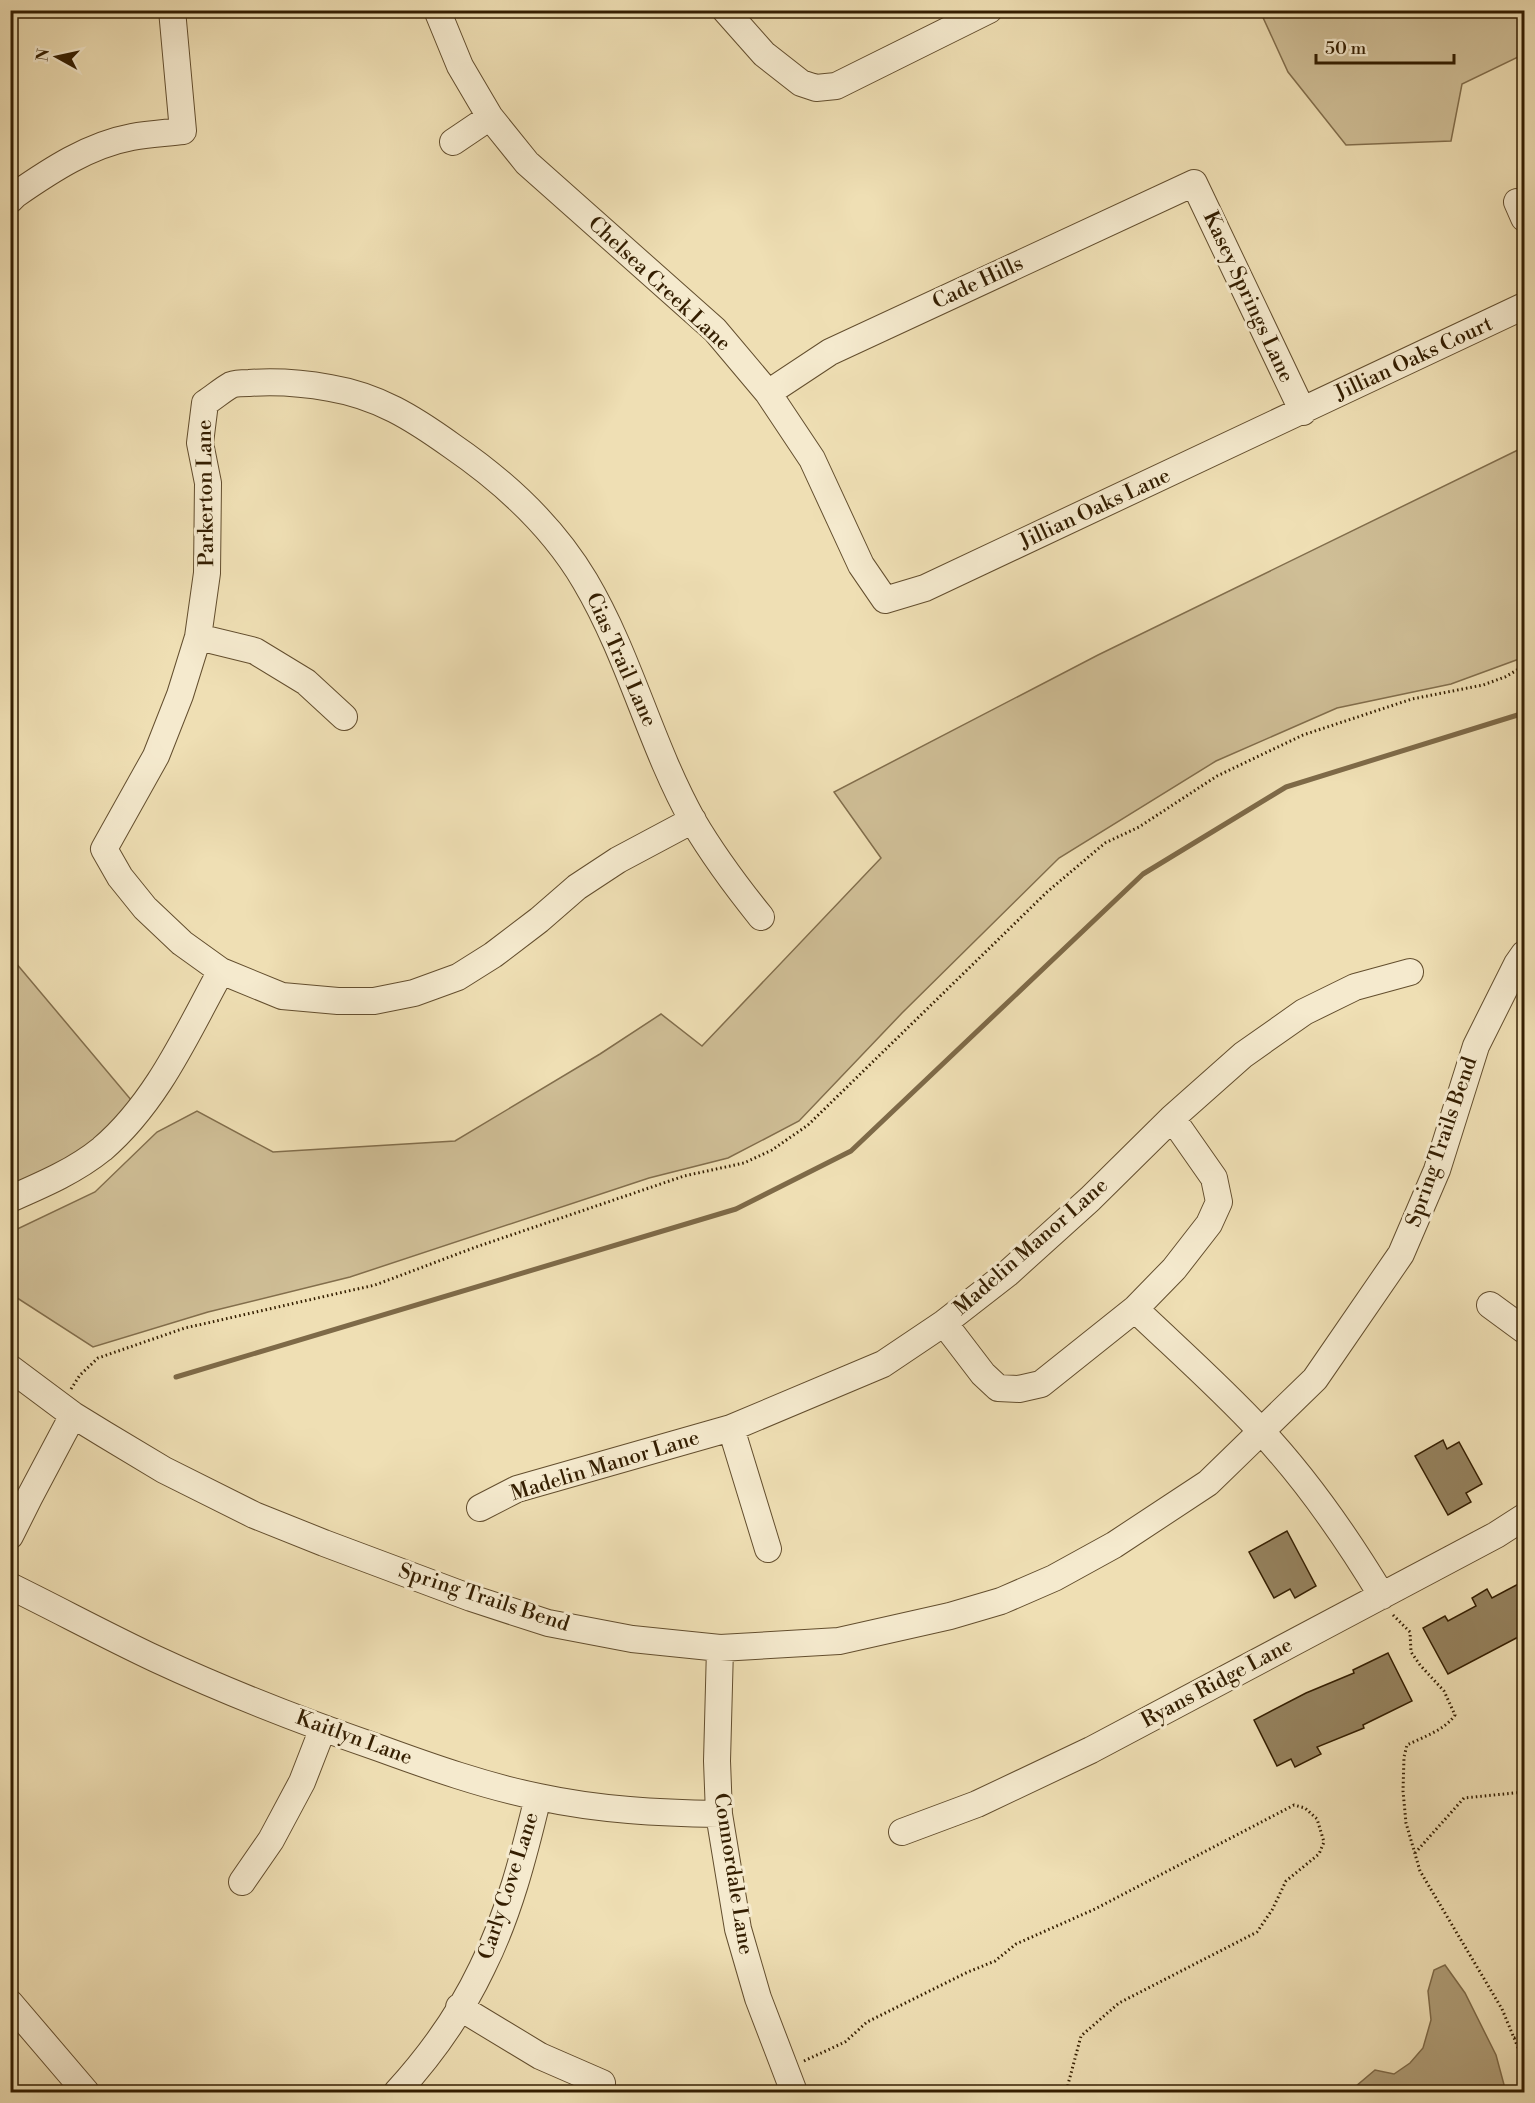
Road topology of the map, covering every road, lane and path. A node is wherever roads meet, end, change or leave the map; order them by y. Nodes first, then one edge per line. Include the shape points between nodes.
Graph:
1 (172, 10) edge
2 (437, 10) edge
3 (725, 10) edge
4 (989, 10) edge
5 (489, 117) junction
6 (453, 142) dead end
7 (1194, 183) joint
8 (10, 200) edge
9 (1524, 306) edge
10 (768, 393) junction
11 (205, 403) joint
12 (1302, 411) junction
13 (885, 600) joint
14 (198, 637) junction
15 (1524, 666) edge
16 (344, 717) dead end
17 (693, 820) junction
18 (761, 917) dead end
19 (1524, 954) edge
20 (221, 971) junction
21 (1410, 972) dead end
22 (1172, 1118) junction
23 (10, 1199) edge
24 (1490, 1305) dead end
25 (1135, 1309) junction
26 (944, 1323) junction
27 (1524, 1330) edge
28 (10, 1368) edge
29 (67, 1411) junction
30 (730, 1428) junction
31 (1261, 1431) junction
32 (480, 1508) dead end
33 (1524, 1517) edge
34 (10, 1536) edge
35 (768, 1549) dead end
36 (10, 1586) edge
37 (1382, 1596) junction
38 (720, 1648) junction
39 (323, 1728) junction
40 (1524, 1792) edge
41 (538, 1797) junction
42 (719, 1814) junction
43 (902, 1832) dead end
44 (1415, 1853) junction
45 (242, 1882) dead end
46 (10, 2003) edge
47 (459, 2007) junction
48 (1524, 2036) edge
49 (1514, 2038) junction
50 (1524, 2062) edge
51 (789, 2081) edge
52 (602, 2083) dead end
53 (86, 2092) edge
54 (397, 2092) edge
55 (1065, 2092) edge

1 - 8 street via 183,131 131,137 99,147 57,166
2 - 5 street, Chelsea Creek Lane via 460,66
3 - 4 street via 764,54 801,83 816,88 836,86
5 - 6 street
5 - 10 street, Chelsea Creek Lane via 527,163 715,330
7 - 10 street, Cade Hills via 830,352
7 - 12 street, Kasey Springs Lane
9 - 12 street, Jillian Oaks Court
10 - 13 street, Chelsea Creek Lane via 812,459 861,565
11 - 14 street, Parkerton Lane via 200,443 208,483 207,573
11 - 17 street, Cias Trail Lane via 233,384 272,381 343,390 378,400 406,415 485,469 547,529 584,579 618,644
12 - 13 street, Jillian Oaks Lane via 926,588
14 - 16 street via 255,651 306,682
14 - 20 street, Parkerton Lane via 156,756 104,849 120,877 146,908 182,943
15 - 29 path via 1483,685 1412,699 1303,735 1217,776 1106,843 1047,891 808,1125 772,1150 744,1163 684,1176 375,1285 185,1329 98,1358 80,1375
17 - 18 street, Cias Trail Lane via 725,873
17 - 20 street via 577,887 493,956 458,977 414,993 374,1001 282,996
19 - 31 street, Spring Trails Bend via 1476,1046 1437,1170 1401,1254 1315,1379
20 - 23 street via 167,1069 137,1113 102,1149 70,1172
21 - 22 street, Madelin Manor Lane via 1355,987 1304,1012 1243,1055
22 - 25 street via 1214,1178 1219,1202 1209,1224 1181,1260
22 - 26 street, Madelin Manor Lane via 1007,1274
24 - 27 street
25 - 26 street via 1041,1384 1019,1389 998,1388
25 - 31 street
26 - 30 street, Madelin Manor Lane via 883,1364
28 - 29 street, Spring Trails Bend
29 - 34 street
29 - 38 street, Spring Trails Bend via 164,1470 254,1515 471,1598 549,1623 632,1639
30 - 32 street, Madelin Manor Lane via 517,1490
30 - 35 street
31 - 37 street via 1352,1546
31 - 38 street, Spring Trails Bend via 1208,1483 1114,1545 1001,1601 839,1641
33 - 37 street, Ryans Ridge Lane
36 - 39 street, Kaitlyn Lane via 157,1660
37 - 43 street, Ryans Ridge Lane via 1091,1750 977,1804
37 - 44 path via 1395,1619 1410,1632 1412,1652 1444,1691 1455,1715 1407,1745 1403,1791 1406,1823
38 - 42 street, Connordale Lane
39 - 41 street, Kaitlyn Lane via 424,1764
39 - 45 street via 302,1782 271,1840
40 - 44 path via 1464,1798
41 - 42 street, Kaitlyn Lane via 650,1813
41 - 47 street, Carly Cove Lane via 505,1912 482,1968
42 - 51 street, Connordale Lane via 738,1929
44 - 49 path via 1420,1871 1502,2009
46 - 53 street
47 - 52 street via 540,2056
47 - 54 street, Carly Cove Lane
48 - 49 path
49 - 50 path
51 - 55 path via 867,2022 995,1961 1016,1944 1095,1910 1294,1805 1305,1808 1317,1819 1324,1842 1319,1854 1286,1881 1257,1932 1119,2003 1081,2036

